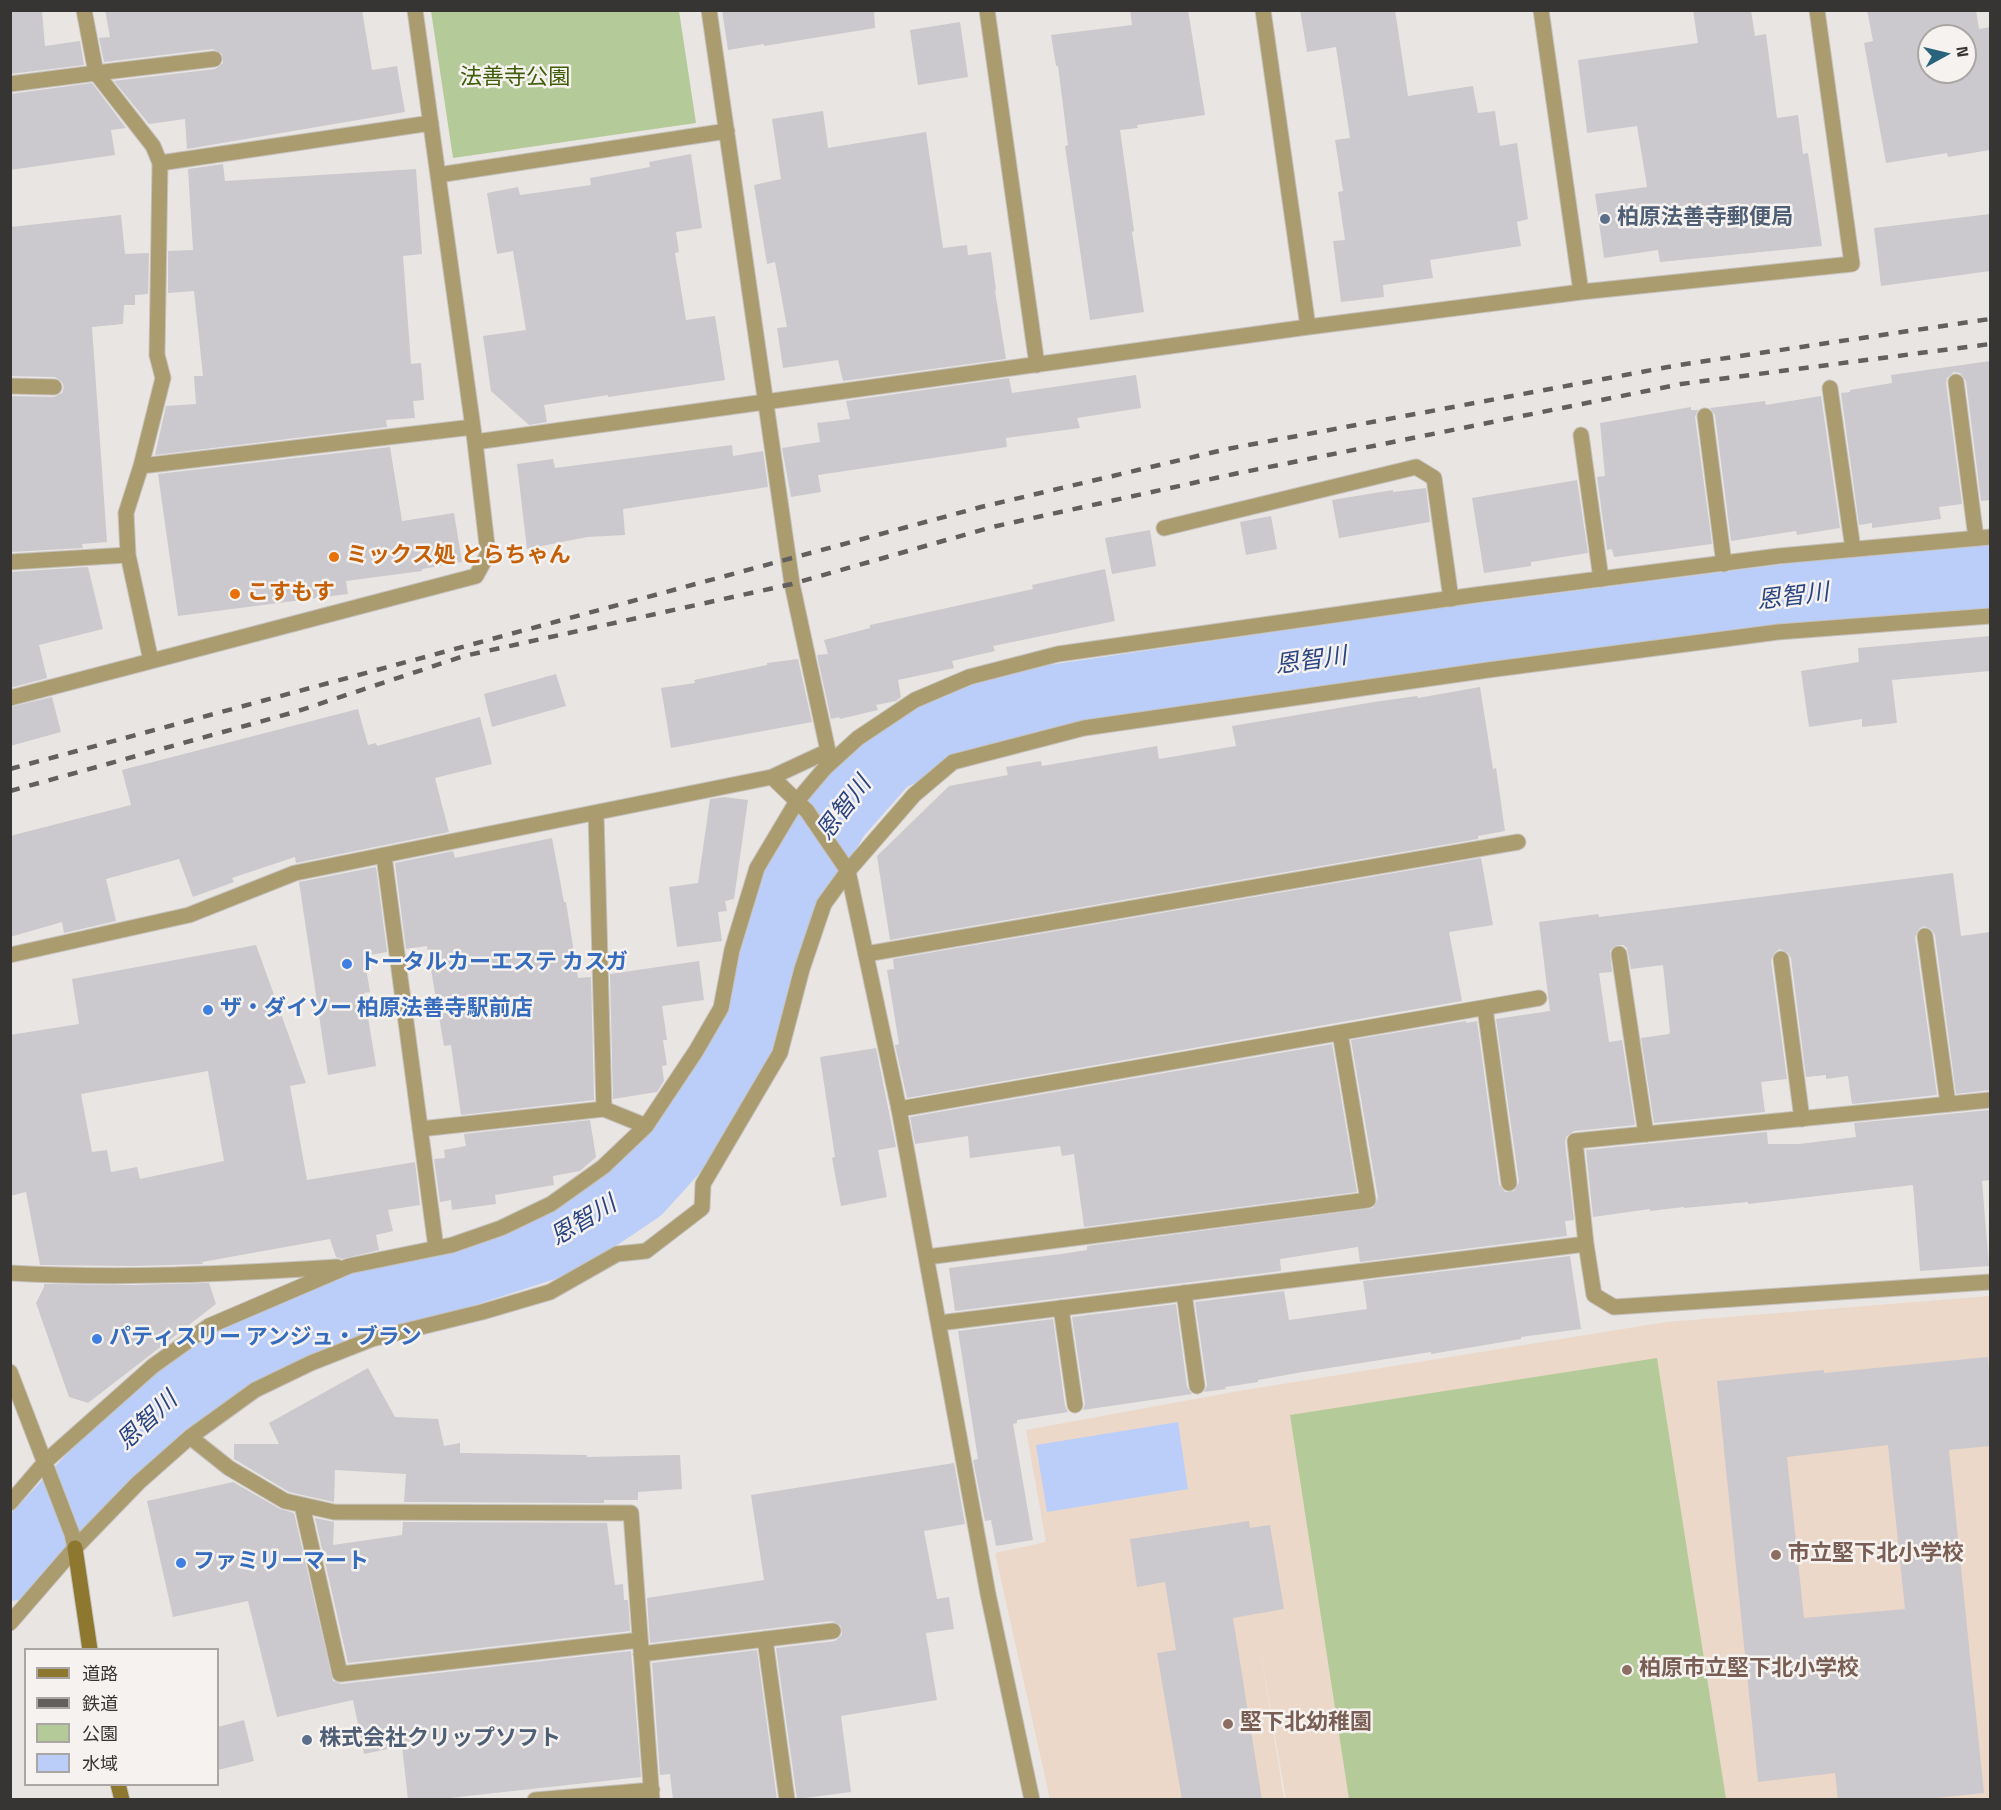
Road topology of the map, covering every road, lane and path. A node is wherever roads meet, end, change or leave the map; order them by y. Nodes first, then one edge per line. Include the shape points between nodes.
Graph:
1 (84, 10) edge
2 (415, 10) edge
3 (709, 10) edge
4 (987, 10) edge
5 (1263, 10) edge
6 (1541, 10) edge
7 (1817, 10) edge
8 (214, 59) dead end
9 (96, 73) junction
10 (10, 84) edge
11 (430, 123) junction
12 (727, 131) junction
13 (160, 163) junction
14 (438, 175) junction
15 (1581, 292) junction
16 (1308, 327) junction
17 (1037, 365) junction
18 (1956, 382) dead end
19 (10, 386) edge
20 (54, 387) dead end
21 (1830, 387) dead end
22 (766, 402) junction
23 (1705, 416) dead end
24 (474, 435) junction
25 (1581, 435) dead end
26 (141, 466) junction
27 (1164, 528) dead end
28 (1983, 537) edge
29 (1853, 549) junction
30 (128, 555) junction
31 (10, 562) edge
32 (1724, 564) junction
33 (1601, 579) junction
34 (1451, 599) junction
35 (1990, 616) edge
36 (151, 661) junction
37 (10, 698) edge
38 (858, 738) junction
39 (828, 751) junction
40 (772, 777) junction
41 (802, 806) junction
42 (596, 813) junction
43 (1518, 842) dead end
44 (384, 855) junction
45 (849, 871) junction
46 (1925, 936) dead end
47 (866, 954) junction
48 (1618, 954) dead end
49 (10, 955) edge
50 (1781, 960) dead end
51 (1539, 998) dead end
52 (1485, 1008) junction
53 (1340, 1033) junction
54 (1990, 1100) edge
55 (1948, 1104) junction
56 (604, 1109) junction
57 (898, 1109) junction
58 (1802, 1119) junction
59 (646, 1126) junction
60 (420, 1129) junction
61 (1646, 1134) junction
62 (1509, 1183) dead end
63 (1586, 1244) junction
64 (436, 1248) junction
65 (927, 1257) junction
66 (349, 1266) junction
67 (10, 1273) edge
68 (1990, 1282) edge
69 (1184, 1293) junction
70 (1061, 1308) junction
71 (939, 1323) junction
72 (10, 1372) edge
73 (1197, 1386) dead end
74 (1075, 1405) dead end
75 (190, 1437) junction
76 (45, 1462) junction
77 (10, 1503) edge
78 (302, 1505) junction
79 (73, 1541) junction
80 (10, 1623) edge
81 (833, 1631) dead end
82 (765, 1639) junction
83 (640, 1647) junction
84 (90, 1648) edge
85 (652, 1795) edge
86 (535, 1800) edge
87 (788, 1800) edge
88 (1032, 1800) edge

1 - 9 street
2 - 11 street
3 - 12 street
4 - 17 street
5 - 16 street
6 - 15 street
7 - 15 street via 1852,264
8 - 9 street
9 - 10 street
9 - 13 street via 153,146
11 - 13 street
11 - 14 street
12 - 14 street
12 - 22 street
13 - 26 street via 157,355 163,378
14 - 24 street
15 - 16 street
16 - 17 street
17 - 22 street
18 - 28 street
19 - 20 street
21 - 29 street
22 - 24 street
22 - 39 street via 792,584
23 - 32 street
24 - 26 street
24 - 36 street via 489,554 476,576
25 - 33 street
26 - 30 street via 126,513
27 - 34 street via 1416,467 1434,478
28 - 29 street
29 - 32 street
30 - 31 street
30 - 36 street
32 - 33 street
33 - 34 street
34 - 38 street via 1058,654 969,677 915,700
35 - 45 street via 1778,632 1084,728 953,762 914,795
36 - 37 street
38 - 39 street
38 - 41 street via 825,768
39 - 40 street
40 - 41 street
40 - 42 street
41 - 45 street
41 - 59 street via 757,868 732,950 721,1008
42 - 44 street
42 - 56 street
43 - 47 street
44 - 49 street via 295,873 189,915
44 - 60 street
45 - 47 street
45 - 75 street via 824,904 780,1053 703,1184 702,1208 646,1251 617,1254 550,1292 372,1340 311,1364 255,1390
46 - 55 street
47 - 57 street
48 - 61 street
50 - 58 street
51 - 52 street
52 - 53 street
52 - 62 street
53 - 57 street
53 - 65 street via 1368,1200
54 - 55 street
55 - 58 street
56 - 59 street
56 - 60 street
57 - 65 street
58 - 61 street
59 - 64 street via 603,1167 551,1204 501,1228
60 - 64 street
61 - 63 street via 1575,1142
63 - 68 street via 1594,1295 1614,1308
63 - 69 street
64 - 66 street
65 - 71 street
66 - 67 street via 201,1275 84,1277
66 - 76 street via 209,1326 153,1366
69 - 70 street
69 - 73 street
70 - 71 street
70 - 74 street
71 - 88 street via 988,1594
72 - 76 street
75 - 78 street via 229,1468 285,1501
75 - 79 street
76 - 77 street
76 - 79 street
78 - 83 street via 334,1512 631,1513
78 - 83 street via 340,1674
79 - 80 street
79 - 84 street
81 - 82 street
82 - 83 street
82 - 87 street
83 - 85 street
85 - 86 street

